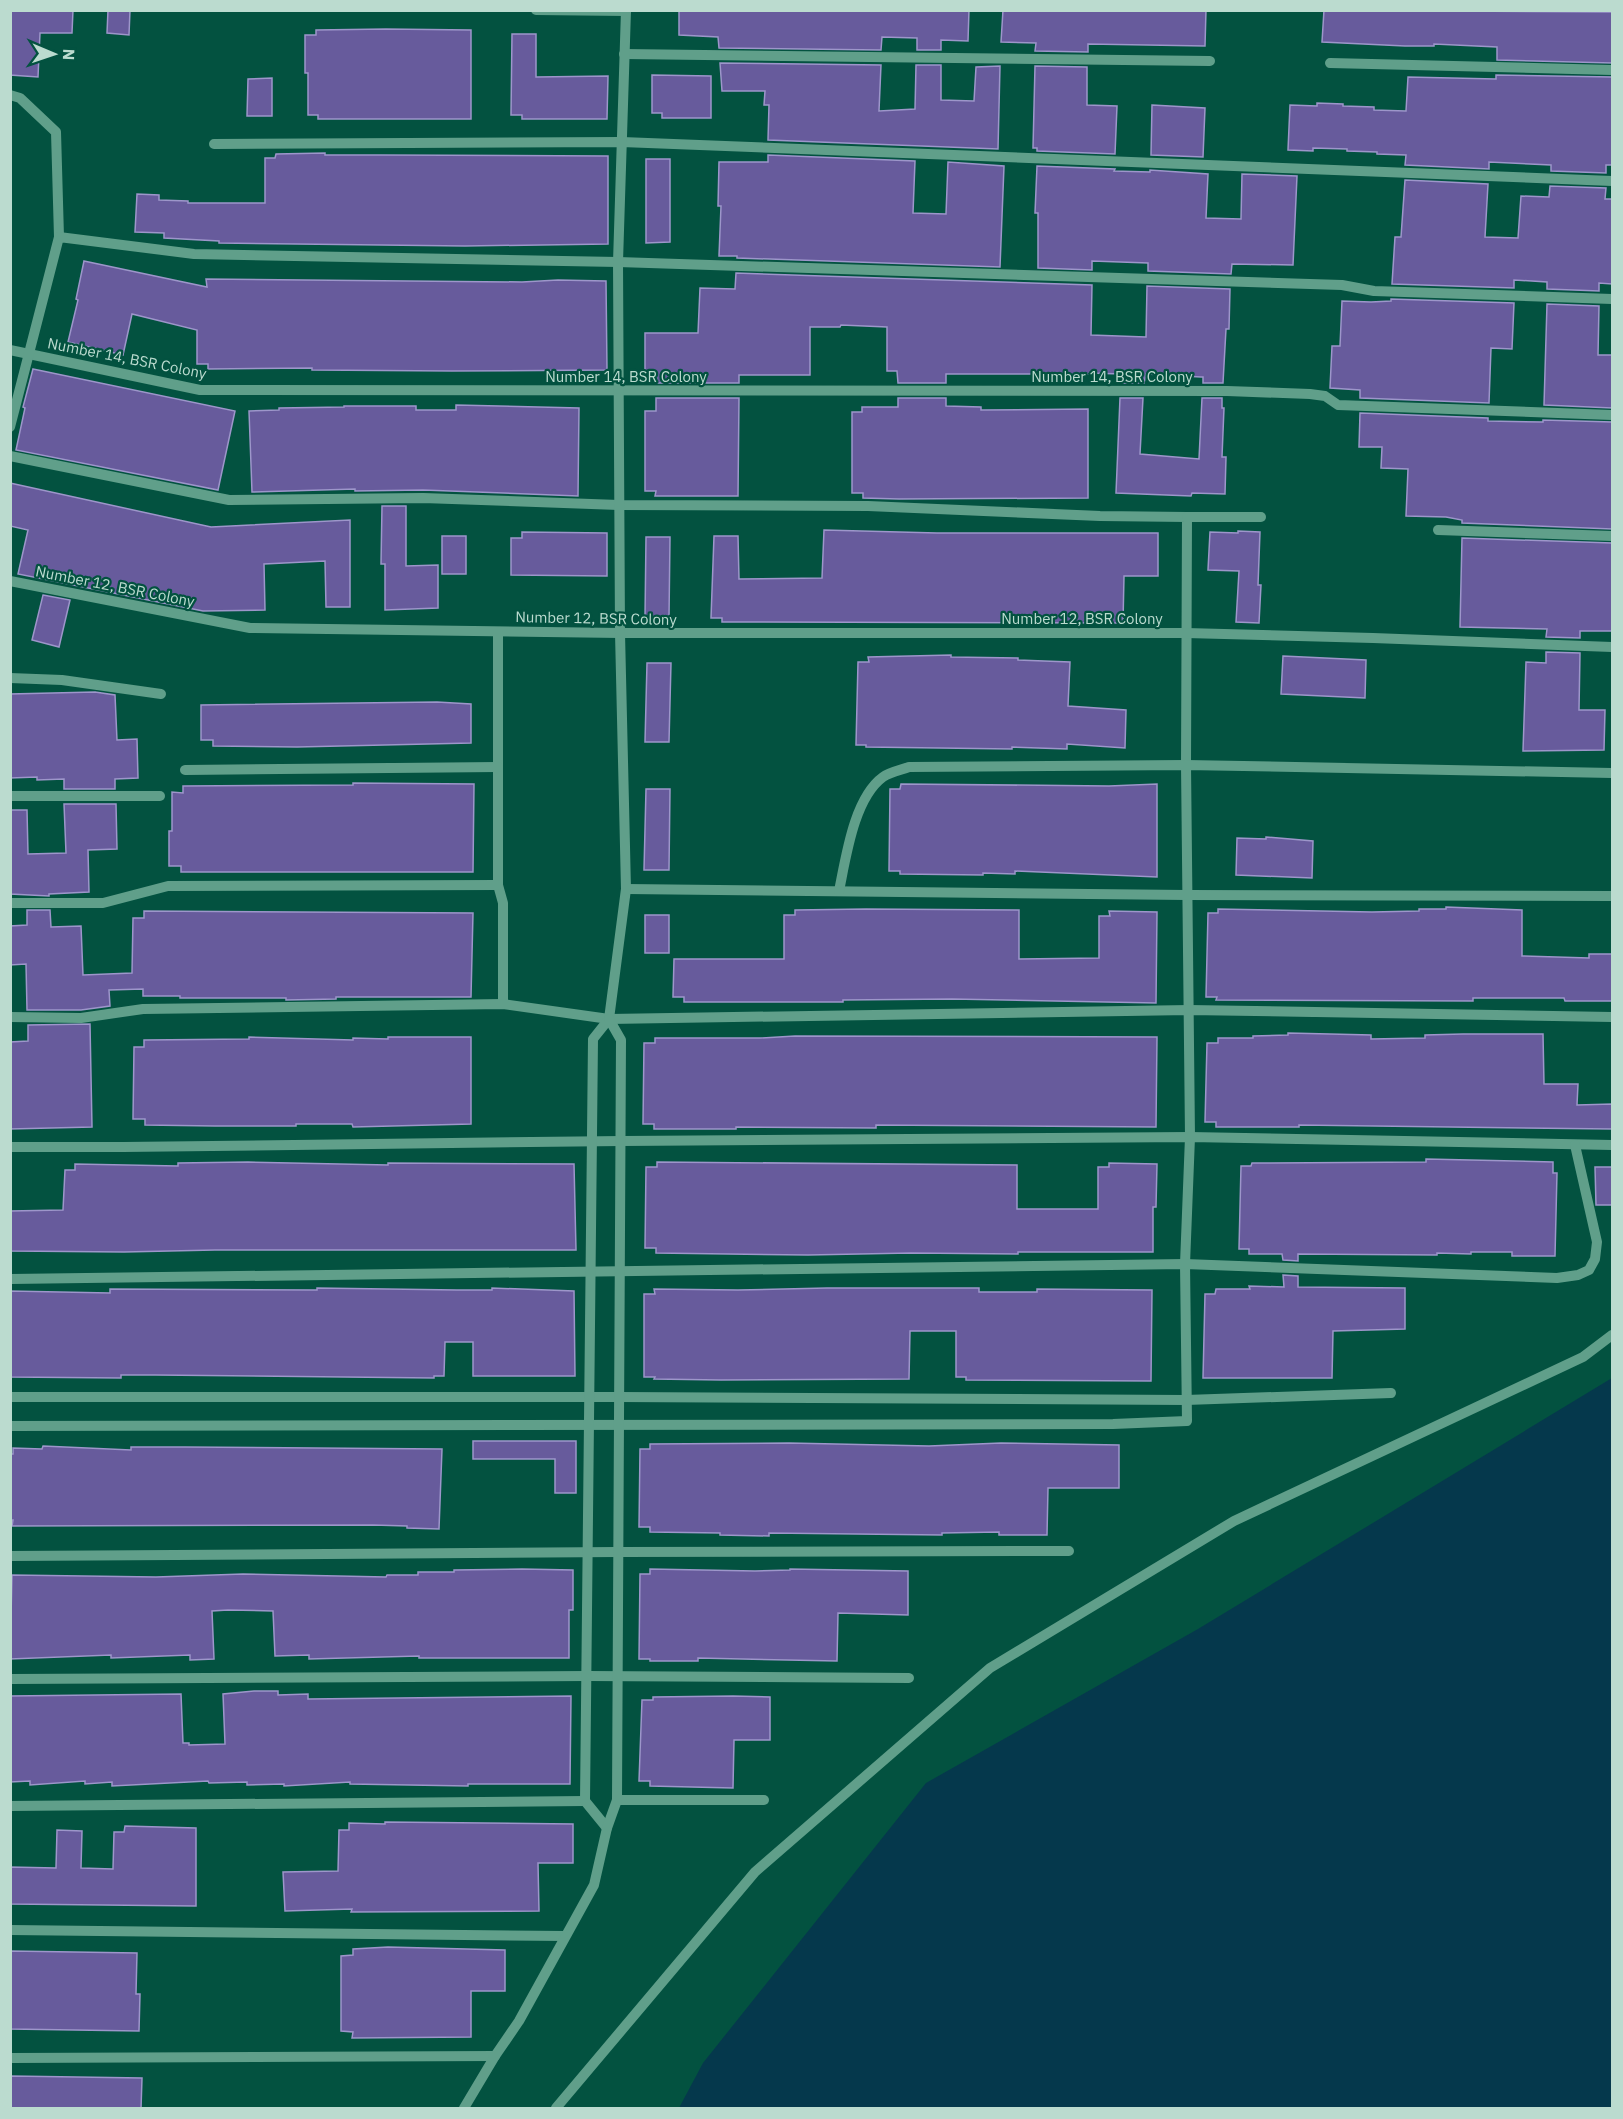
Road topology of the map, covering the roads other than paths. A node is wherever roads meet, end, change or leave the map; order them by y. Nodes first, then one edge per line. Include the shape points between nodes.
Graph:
1 (536, 10) edge
2 (626, 11) edge
3 (624, 54) junction
4 (1210, 62) dead end
5 (1330, 63) dead end
6 (1612, 70) edge
7 (10, 95) edge
8 (622, 142) junction
9 (214, 144) dead end
10 (1612, 181) edge
11 (59, 237) junction
12 (618, 262) junction
13 (1612, 299) edge
14 (10, 350) edge
15 (29, 355) junction
16 (618, 391) junction
17 (1612, 415) edge
18 (10, 427) edge
19 (10, 456) edge
20 (619, 505) junction
21 (1186, 516) junction
22 (1261, 518) dead end
23 (1438, 530) dead end
24 (1612, 536) edge
25 (10, 581) edge
26 (498, 632) junction
27 (620, 633) junction
28 (1186, 633) junction
29 (1612, 647) edge
30 (10, 678) edge
31 (161, 694) dead end
32 (1186, 765) junction
33 (498, 767) junction
34 (185, 770) dead end
35 (1612, 773) edge
36 (10, 796) edge
37 (160, 796) dead end
38 (498, 885) junction
39 (626, 889) junction
40 (839, 891) junction
41 (1187, 895) junction
42 (1612, 896) edge
43 (10, 903) edge
44 (503, 1004) junction
45 (1189, 1010) junction
46 (10, 1017) edge
47 (1612, 1017) edge
48 (609, 1019) junction
49 (1190, 1137) junction
50 (592, 1141) junction
51 (622, 1141) junction
52 (1575, 1145) junction
53 (1612, 1145) edge
54 (10, 1147) edge
55 (1185, 1264) junction
56 (591, 1271) junction
57 (619, 1271) junction
58 (10, 1279) edge
59 (1612, 1335) edge
60 (1391, 1392) dead end
61 (10, 1397) edge
62 (590, 1397) junction
63 (618, 1397) junction
64 (1186, 1400) junction
65 (590, 1424) junction
66 (618, 1424) junction
67 (10, 1426) edge
68 (617, 1551) junction
69 (1069, 1551) dead end
70 (589, 1552) junction
71 (10, 1556) edge
72 (587, 1676) junction
73 (617, 1677) junction
74 (909, 1678) dead end
75 (10, 1679) edge
76 (616, 1800) junction
77 (764, 1800) dead end
78 (585, 1801) junction
79 (10, 1806) edge
80 (608, 1828) junction
81 (10, 1930) edge
82 (565, 1936) junction
83 (495, 2056) junction
84 (10, 2058) edge
85 (464, 2109) edge
86 (556, 2109) edge

1 - 2 street
2 - 3 street
3 - 4 street
3 - 8 street
5 - 6 street
7 - 11 street via 20,98 56,132
8 - 9 street
8 - 10 street
8 - 12 street
11 - 12 street via 194,254
11 - 15 street
12 - 13 street via 1342,285 1374,291
12 - 16 street
14 - 15 street, Number 14, BSR Colony
15 - 16 street, Number 14, BSR Colony via 200,390
15 - 18 street
16 - 17 street, Number 14, BSR Colony via 1227,391 1310,394 1324,396 1338,405
16 - 20 street
19 - 20 street via 229,500 423,498
20 - 21 street via 868,506
20 - 27 street
21 - 22 street
21 - 28 street
23 - 24 street
25 - 26 street, Number 12, BSR Colony via 250,628
26 - 27 street, Number 12, BSR Colony
26 - 33 street
27 - 28 street, Number 12, BSR Colony
27 - 39 street
28 - 29 street, Number 12, BSR Colony
28 - 32 street
30 - 31 street via 62,680
32 - 35 street
32 - 40 street via 909,767 885,775 870,788 850,838
32 - 41 street
33 - 34 street
33 - 38 street
36 - 37 street
38 - 43 street via 168,886 103,903
38 - 44 street via 503,903
39 - 40 street
39 - 48 street
40 - 41 street
41 - 42 street
41 - 45 street
44 - 46 street via 143,1009 81,1018
44 - 48 street
45 - 47 street
45 - 48 street
45 - 49 street
48 - 50 street via 593,1040
48 - 51 street via 621,1040
49 - 51 street
49 - 52 street
49 - 55 street
50 - 51 street
50 - 54 street
50 - 56 street
51 - 57 street
52 - 53 street
52 - 55 street via 1597,1242 1592,1265 1578,1275 1557,1278
55 - 57 street
55 - 64 street
56 - 57 street
56 - 58 street
56 - 62 street
57 - 63 street
59 - 86 street via 1583,1357 1234,1521 990,1668 755,1872
60 - 64 street
61 - 62 street
62 - 63 street
62 - 65 street
63 - 64 street
63 - 66 street
64 - 66 street via 1187,1422
65 - 66 street
65 - 67 street
65 - 70 street
66 - 68 street
68 - 69 street
68 - 70 street
68 - 73 street
70 - 71 street
70 - 72 street
72 - 73 street
72 - 75 street
72 - 78 street
73 - 74 street
73 - 76 street
76 - 77 street
76 - 80 street
78 - 79 street
78 - 80 street
80 - 82 street via 594,1885
81 - 82 street
82 - 83 street via 519,2021
83 - 84 street
83 - 85 street

